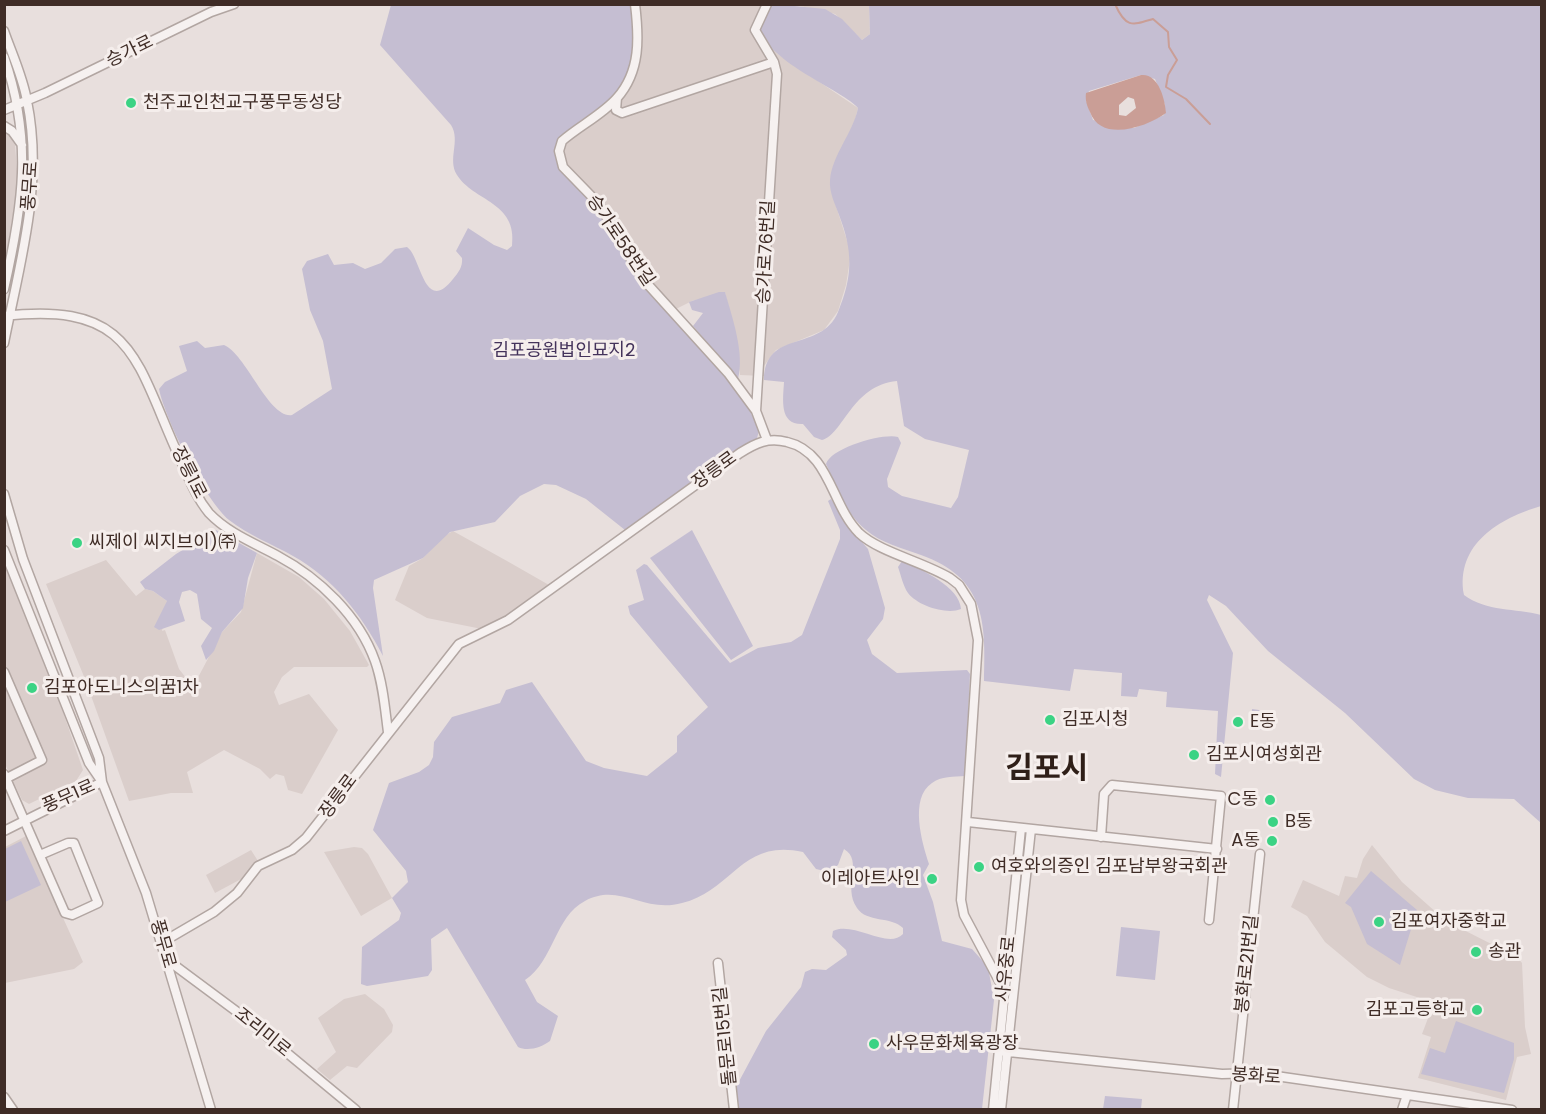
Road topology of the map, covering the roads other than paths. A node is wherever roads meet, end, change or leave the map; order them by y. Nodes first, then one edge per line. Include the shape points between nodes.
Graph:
1 (234, 4) edge
2 (635, 4) edge
3 (767, 4) edge
4 (4, 31) edge
5 (4, 57) edge
6 (774, 62) junction
7 (617, 98) junction
8 (22, 104) junction
9 (4, 110) edge
10 (4, 114) edge
11 (4, 126) edge
12 (23, 146) junction
13 (4, 290) edge
14 (7, 315) edge
15 (4, 343) edge
16 (756, 411) junction
17 (767, 440) junction
18 (4, 494) edge
19 (4, 550) edge
20 (4, 672) edge
21 (388, 732) junction
22 (6, 776) edge
23 (102, 782) junction
24 (25, 819) junction
25 (968, 822) junction
26 (4, 829) edge
27 (1026, 829) junction
28 (1101, 837) junction
29 (1217, 849) junction
30 (1260, 854) dead end
31 (40, 855) junction
32 (1209, 920) dead end
33 (161, 942) junction
34 (166, 958) junction
35 (718, 963) dead end
36 (1005, 992) junction
37 (1003, 1052) junction
38 (1238, 1073) junction
39 (1407, 1095) junction
40 (4, 1097) edge
41 (13, 1110) edge
42 (211, 1110) edge
43 (356, 1110) edge
44 (734, 1110) edge
45 (993, 1110) edge
46 (1001, 1110) edge
47 (1233, 1110) edge
48 (1402, 1110) edge
49 (1512, 1110) edge

1 - 8 street, 승가로
2 - 7 street, 승가로58번길 via 637,57
3 - 6 street, 승가로76번길 via 755,30
4 - 8 street, 풍무로
5 - 8 street, 풍무로
6 - 7 street via 622,113 616,110
6 - 16 street, 승가로76번길 via 777,81
7 - 16 street, 승가로58번길 via 562,141 560,160 599,204 650,287 721,364
8 - 9 street
8 - 10 street
8 - 12 street, 풍무로
8 - 14 street, 풍무로 via 33,149 32,197
11 - 12 street
12 - 13 street, 풍무로 via 21,205
14 - 15 street, 풍무로
14 - 21 street, 장릉1로 via 71,314 96,322 123,343 142,371 191,485 205,507 225,527 307,574 337,601 355,625 378,668
16 - 17 street, 승가로76번길
17 - 21 street, 장릉로 via 740,453 508,620 459,644
17 - 25 street via 792,443 808,452 819,463 859,532 950,578 971,604 978,653
18 - 23 street, 풍무로 via 23,559 99,758
19 - 23 street, 풍무로 via 89,763
20 - 22 street via 42,760
21 - 33 street, 장릉로 via 300,844 258,866 229,900
22 - 24 street
23 - 24 street, 풍무1로
23 - 33 street, 풍무로 via 139,873
24 - 26 street, 풍무1로
24 - 31 street
25 - 27 street
25 - 36 street via 962,910
27 - 28 street
27 - 36 street, 사우중로
27 - 37 street, 사우중로
28 - 29 street
28 - 29 street via 1104,794 1107,788 1118,785 1221,796
29 - 32 street
30 - 38 street, 봉화로21번길
31 - 31 street via 67,915 98,903 74,843
33 - 34 street, 풍무로
34 - 42 street, 풍무로
34 - 43 street, 조리미로
35 - 44 street, 돌문로15번길
36 - 37 street, 사우중로
37 - 38 street, 봉화로
37 - 45 street, 사우중로
37 - 46 street, 사우중로
38 - 39 street, 봉화로
38 - 47 street, 봉화로21번길
39 - 48 street
39 - 49 street, 봉화로
40 - 41 street

